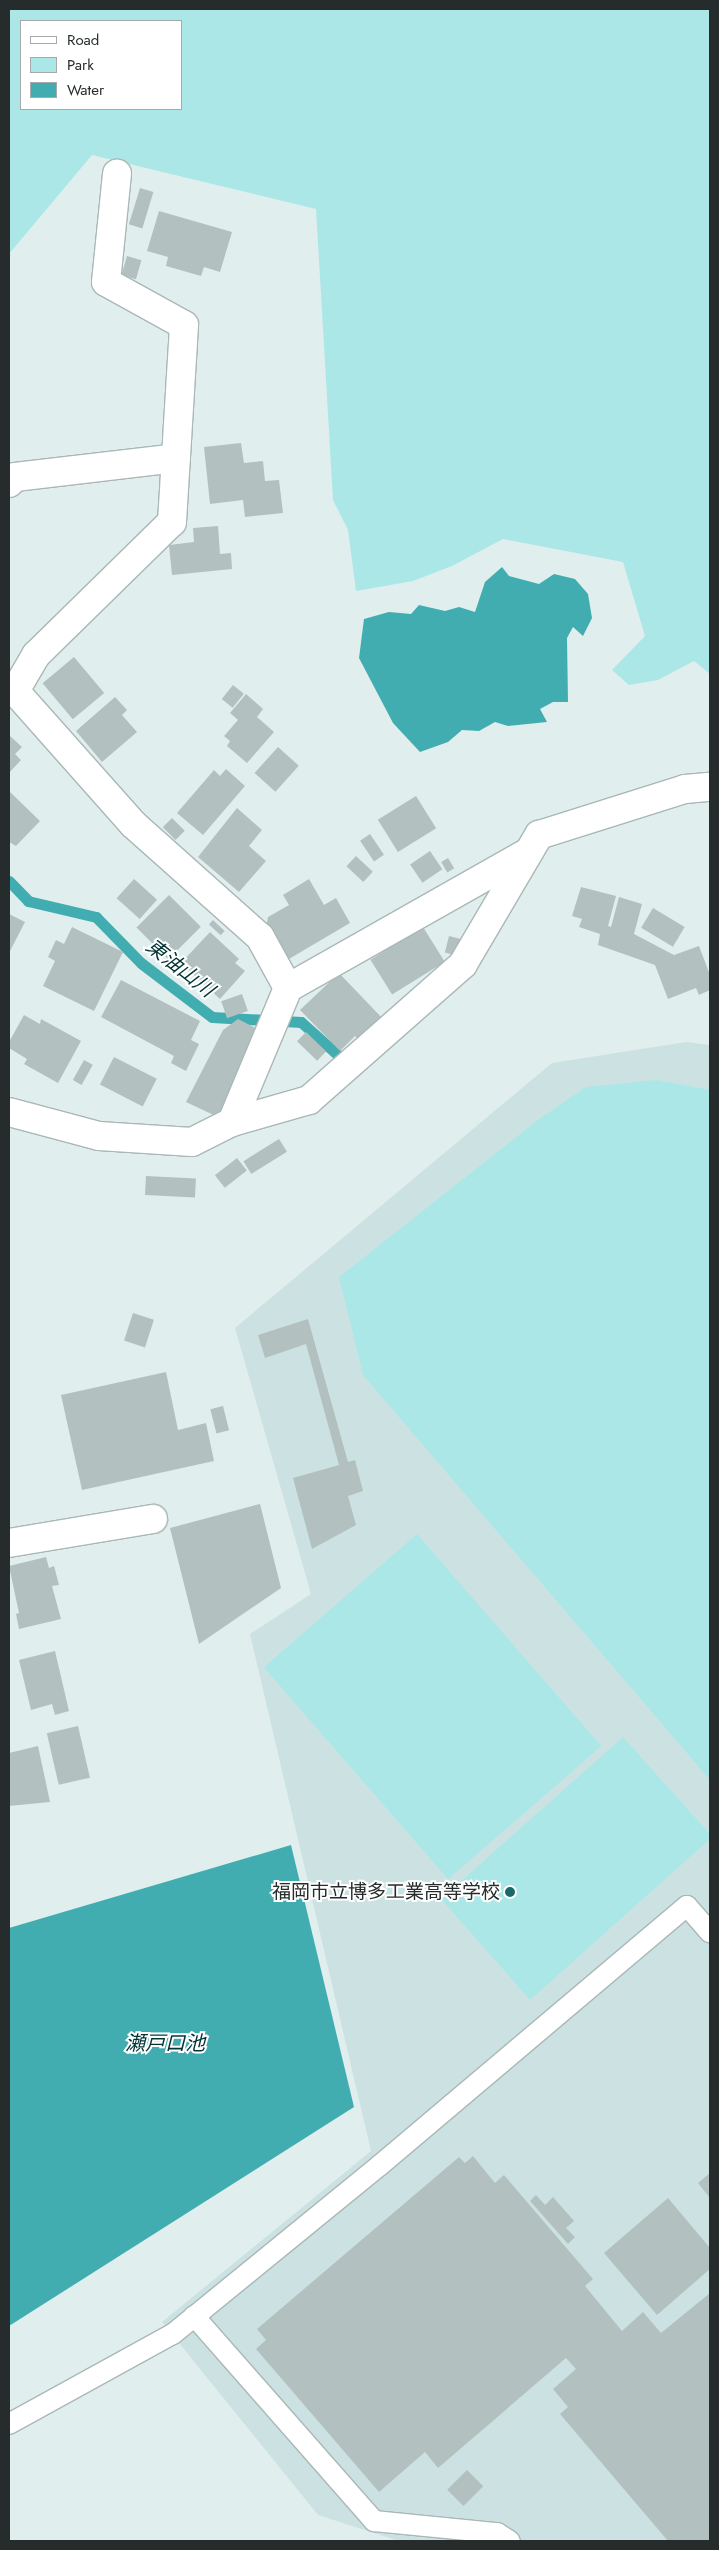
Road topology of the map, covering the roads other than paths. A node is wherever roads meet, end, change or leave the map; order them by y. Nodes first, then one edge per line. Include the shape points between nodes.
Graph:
1 (117, 174) dead end
2 (176, 458) junction
3 (9, 483) edge
4 (12, 691) edge
5 (710, 787) edge
6 (530, 850) junction
7 (286, 992) junction
8 (9, 1112) edge
9 (232, 1122) junction
10 (153, 1519) dead end
11 (9, 1543) edge
12 (710, 1932) edge
13 (194, 2316) junction
14 (9, 2424) edge
15 (510, 2541) edge

1 - 2 street via 106,282 184,325
2 - 3 street via 15,477
2 - 4 street via 172,522 36,655
4 - 7 street via 133,824 260,937
5 - 6 street via 685,789 539,835
6 - 7 street
6 - 9 street via 463,964 309,1100
7 - 9 street
8 - 9 street via 99,1136 192,1142
10 - 11 street
12 - 13 lane via 687,1906 379,2166
13 - 14 lane via 173,2334
13 - 15 lane via 374,2521 497,2533

